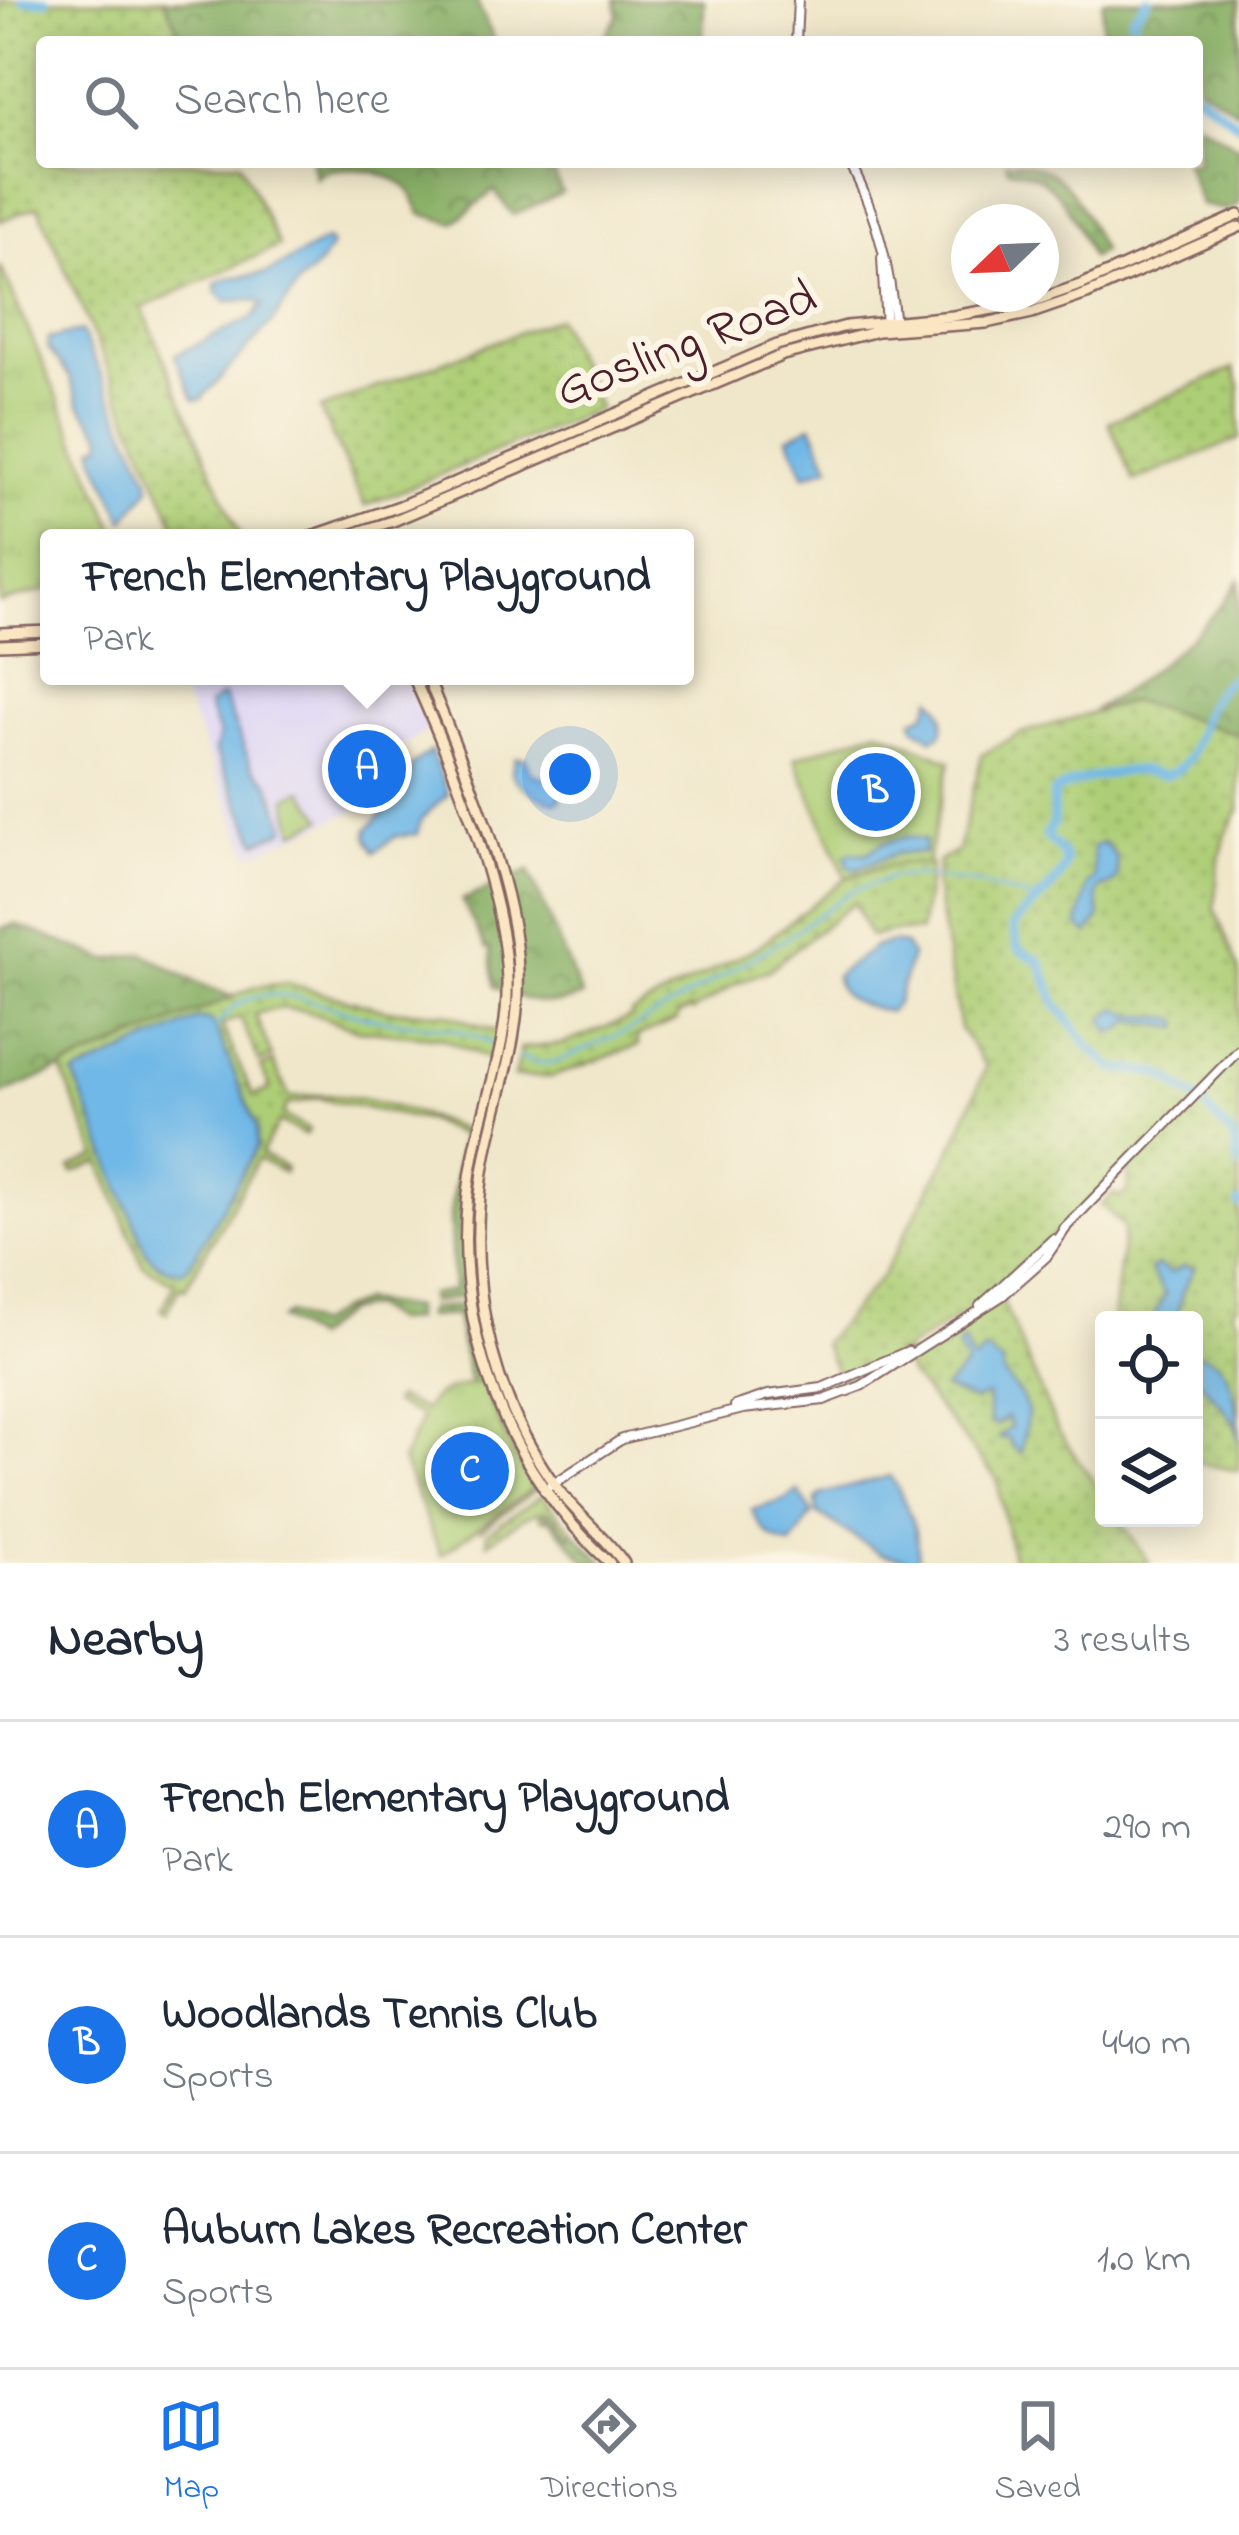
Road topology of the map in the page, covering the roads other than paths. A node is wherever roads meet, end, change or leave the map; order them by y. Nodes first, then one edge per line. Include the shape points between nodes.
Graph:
1 (798, 0) edge
2 (796, 36) edge
3 (852, 168) edge
4 (1239, 215) edge
5 (1239, 227) edge
6 (890, 325) junction
7 (363, 529) edge
8 (40, 632) edge
9 (0, 633) edge
10 (40, 643) edge
11 (0, 645) edge
12 (417, 685) edge
13 (430, 685) edge
14 (488, 860) junction
15 (1239, 1050) edge
16 (549, 1486) junction
17 (610, 1563) edge
18 (623, 1563) edge

1 - 2 street
3 - 6 street via 880,245
4 - 6 main road, Gosling Road via 1028,303
5 - 6 main road, Gosling Road via 1043,309 986,323
6 - 7 main road, Gosling Road via 761,364
8 - 9 main road
10 - 11 main road
12 - 14 main road
13 - 14 main road
14 - 16 main road via 517,951 519,1002 482,1183 481,1299 503,1387
15 - 16 street via 1066,1228 963,1320 868,1382 829,1399 716,1414 622,1439
16 - 17 main road via 572,1525
16 - 18 main road

